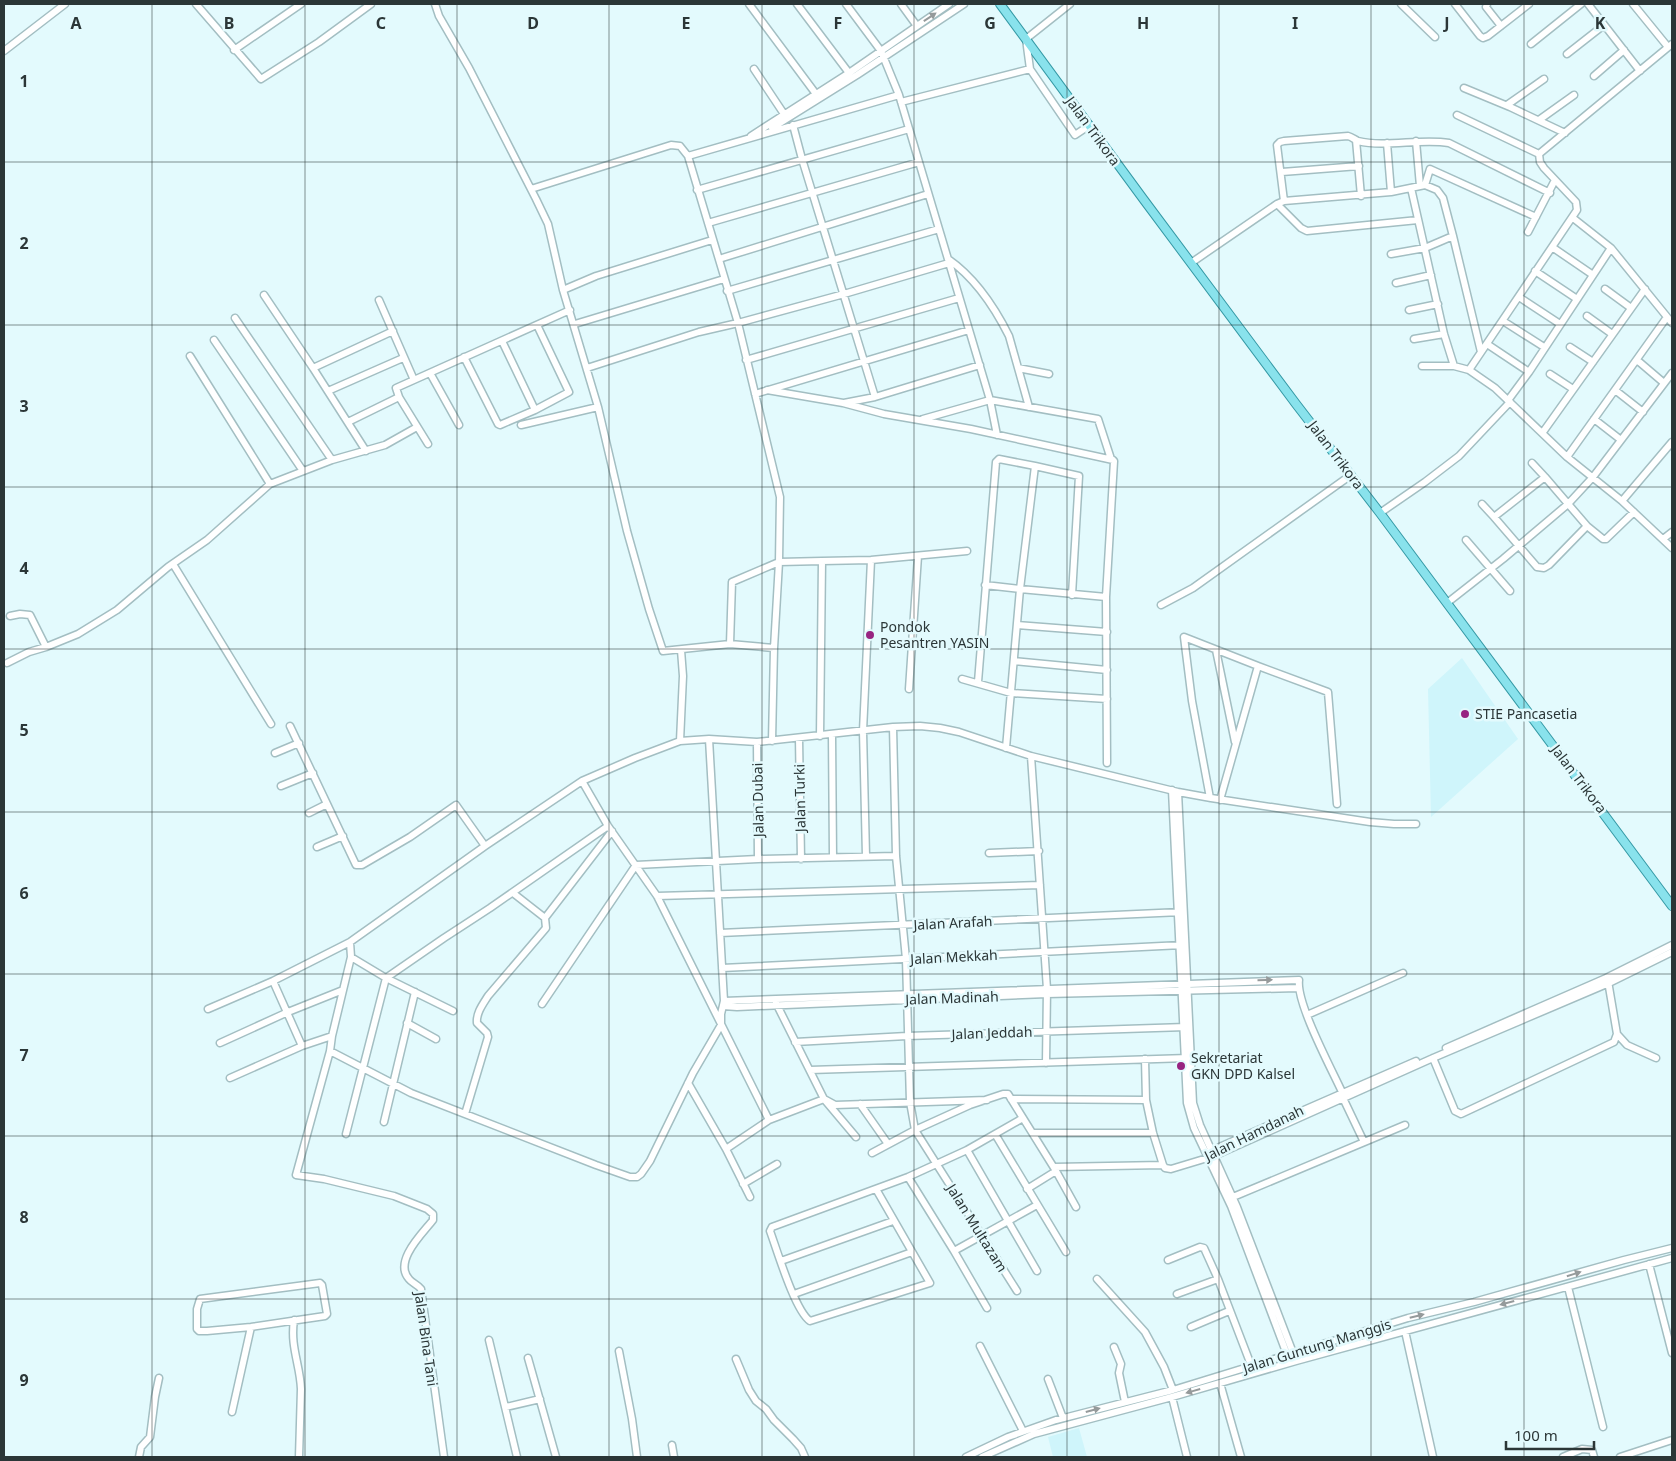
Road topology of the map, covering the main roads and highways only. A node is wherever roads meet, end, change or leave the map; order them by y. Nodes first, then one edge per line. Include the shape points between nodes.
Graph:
1 (1000, 4) edge
2 (1672, 906) edge

1 - 2 main road, Jalan Trikora

